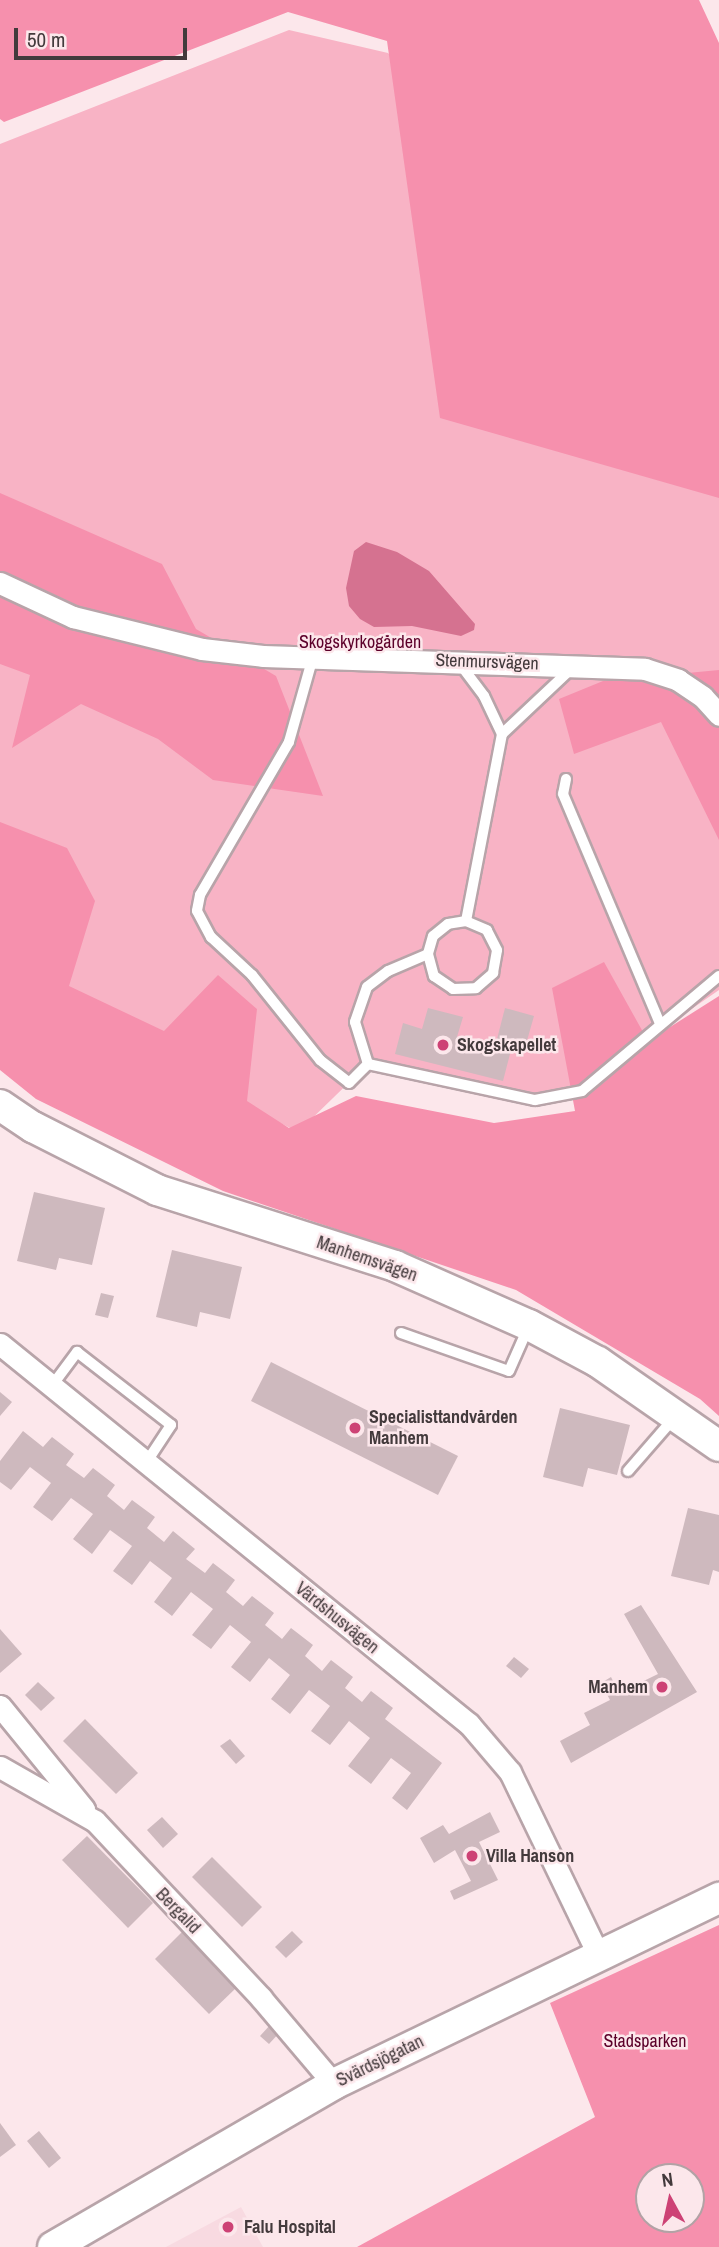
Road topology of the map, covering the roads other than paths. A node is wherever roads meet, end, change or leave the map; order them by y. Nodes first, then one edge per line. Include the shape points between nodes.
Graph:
1 (0, 583) edge
2 (313, 657) junction
3 (458, 662) junction
4 (576, 664) junction
5 (719, 715) edge
6 (502, 734) junction
7 (565, 779) dead end
8 (466, 920) junction
9 (428, 954) junction
10 (719, 976) edge
11 (660, 1024) junction
12 (368, 1064) junction
13 (0, 1105) edge
14 (529, 1325) junction
15 (401, 1333) dead end
16 (0, 1344) edge
17 (51, 1387) junction
18 (677, 1415) junction
19 (719, 1446) edge
20 (146, 1464) junction
21 (628, 1471) dead end
22 (0, 1706) edge
23 (0, 1767) edge
24 (95, 1821) junction
25 (719, 1898) edge
26 (598, 1954) junction
27 (334, 2084) junction
28 (53, 2247) edge

1 - 2 street, Stenmursvägen via 73,617 139,636 214,650
2 - 3 street, Stenmursvägen
2 - 12 lane via 289,742 200,895 197,911 211,937 252,975 320,1060 349,1083
3 - 4 street, Stenmursvägen
3 - 6 lane via 484,696
4 - 5 street, Stenmursvägen via 645,669 678,680
4 - 6 lane
6 - 8 lane
7 - 11 lane via 563,794
8 - 9 lane via 448,923 433,936
8 - 9 lane via 487,930 497,950 493,973 476,988 453,989 434,976
9 - 12 lane via 388,971 367,987 355,1022
10 - 11 lane
11 - 12 lane via 582,1091 535,1100
13 - 14 street, Manhemsvägen via 33,1127 158,1190 396,1266
14 - 15 lane via 509,1371
14 - 18 street, Manhemsvägen via 598,1362
16 - 17 street, Värdshusvägen
17 - 20 street, Värdshusvägen
17 - 20 lane via 77,1352 171,1425
18 - 19 street, Manhemsvägen
18 - 21 lane
20 - 26 street, Värdshusvägen via 469,1724 510,1772
22 - 24 street
23 - 24 street, Bergalid
24 - 27 street, Bergalid via 261,1998
25 - 26 street, Svärdsjögatan
26 - 27 street, Svärdsjögatan
27 - 28 street, Svärdsjögatan

